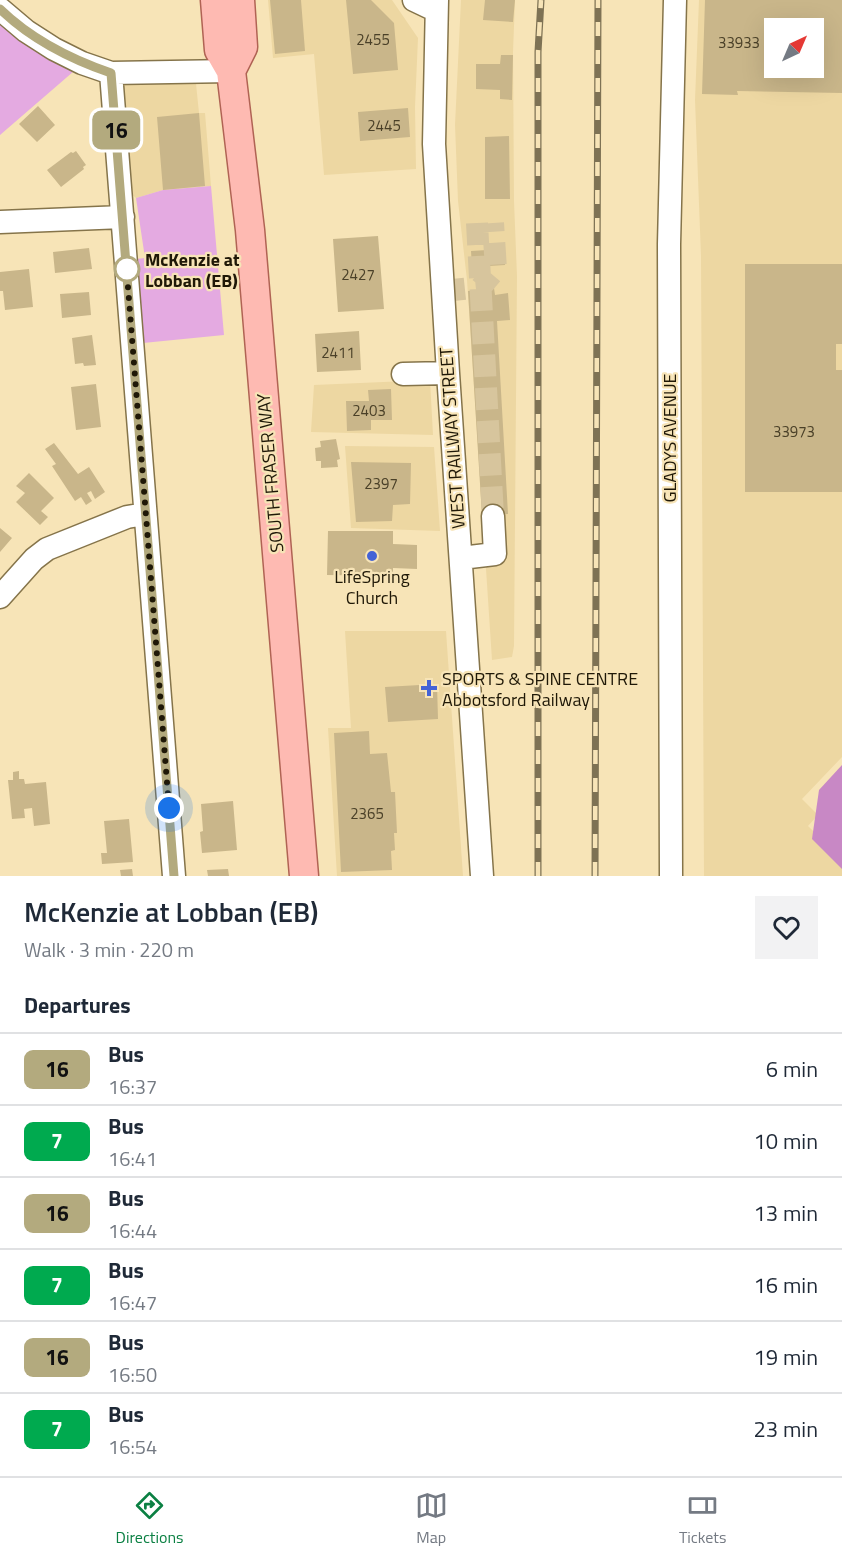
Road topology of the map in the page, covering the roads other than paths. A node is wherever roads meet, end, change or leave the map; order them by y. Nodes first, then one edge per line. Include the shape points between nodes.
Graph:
1 (215, 0) edge
2 (240, 0) edge
3 (414, 0) edge
4 (675, 0) edge
5 (436, 5) edge
6 (0, 9) edge
7 (231, 71) junction
8 (111, 73) junction
9 (123, 217) junction
10 (0, 222) edge
11 (448, 373) junction
12 (403, 374) dead end
13 (145, 514) junction
14 (492, 516) tunnel mouth
15 (461, 558) junction
16 (0, 597) edge
17 (174, 876) edge
18 (304, 876) edge
19 (482, 876) edge
20 (671, 876) edge

1 - 7 main road, SOUTH FRASER WAY via 219,50
2 - 7 main road via 243,47
3 - 5 street
4 - 20 street, GLADYS AVENUE via 669,244
5 - 11 street, WEST RAILWAY STREET via 434,144
6 - 8 street via 54,49
7 - 8 street
7 - 18 main road, SOUTH FRASER WAY via 250,230
8 - 9 street
9 - 10 street
9 - 13 street
11 - 12 street
11 - 15 street, WEST RAILWAY STREET
13 - 16 street via 127,517 47,549
13 - 17 street
14 - 15 street via 495,554
15 - 19 street, WEST RAILWAY STREET

